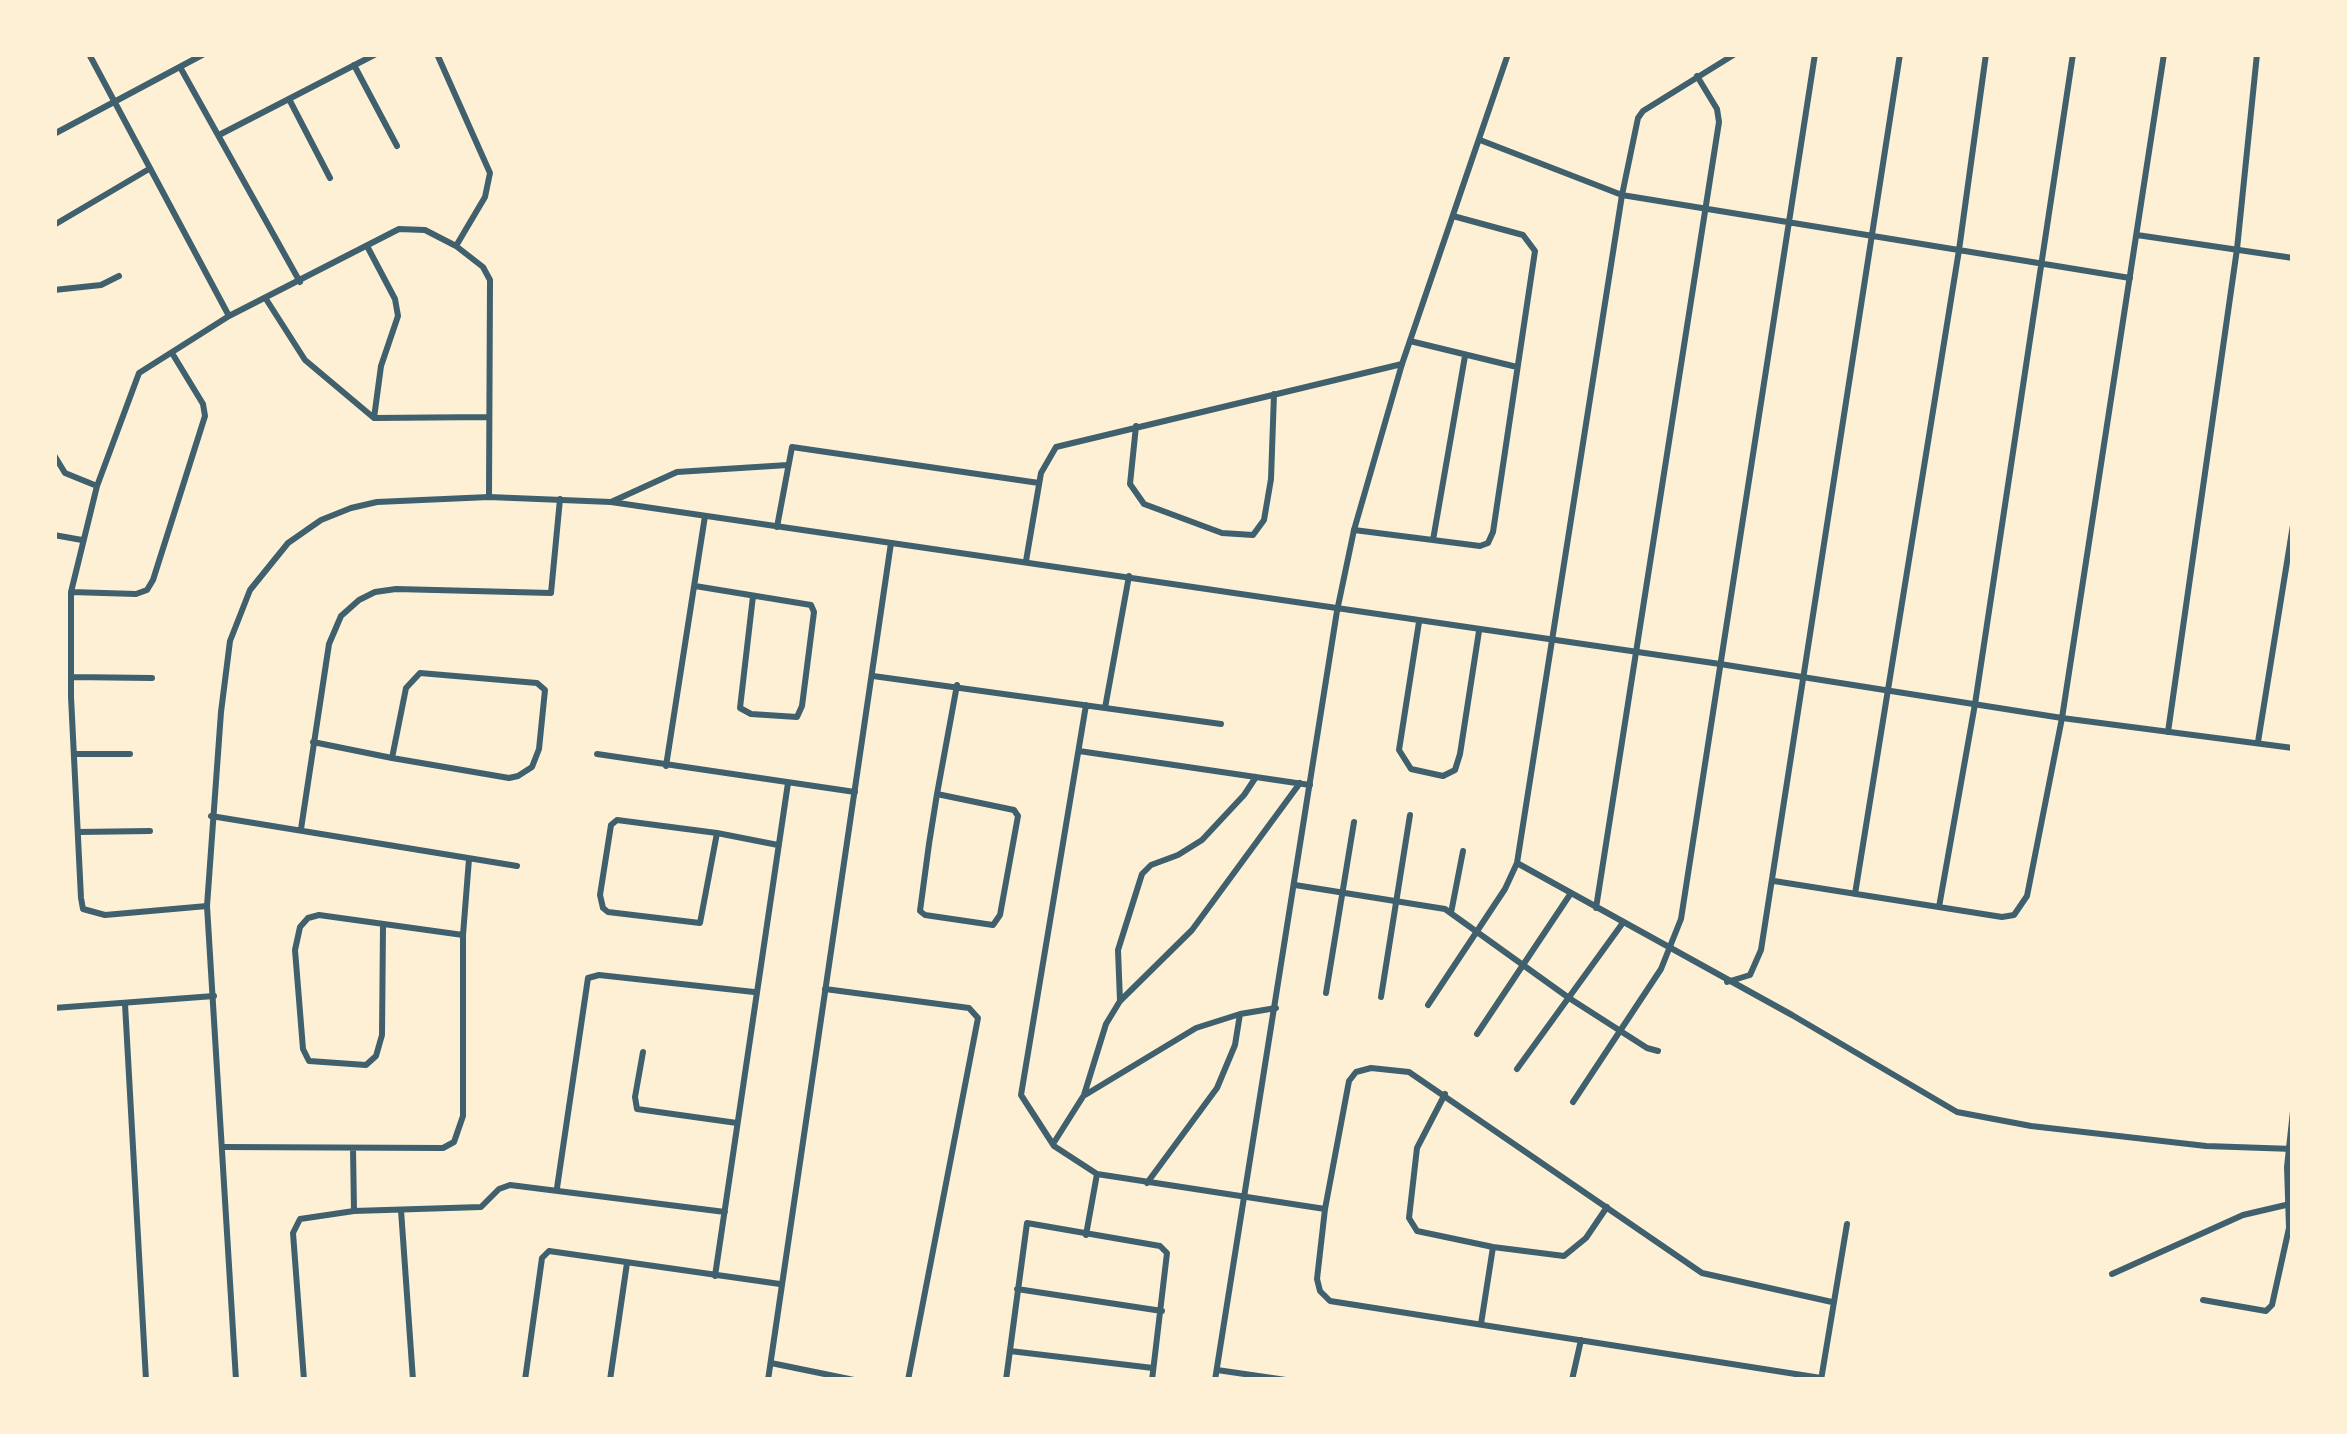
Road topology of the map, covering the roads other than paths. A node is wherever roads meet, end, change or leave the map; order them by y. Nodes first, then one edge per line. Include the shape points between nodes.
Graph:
1 (89, 54) edge
2 (204, 54) edge
3 (376, 54) edge
4 (437, 54) edge
5 (1508, 54) edge
6 (1735, 54) edge
7 (1815, 54) edge
8 (1900, 54) edge
9 (1986, 54) edge
10 (2073, 54) edge
11 (2164, 54) edge
12 (2257, 54) edge
13 (354, 65) junction
14 (180, 67) junction
15 (1697, 76) junction
16 (289, 99) junction
17 (116, 102) junction
18 (54, 134) edge
19 (219, 135) junction
20 (1480, 140) junction
21 (398, 146) dead end
22 (151, 169) junction
23 (330, 178) dead end
24 (1622, 195) junction
25 (1706, 211) junction
26 (1453, 216) junction
27 (54, 225) edge
28 (1790, 225) junction
29 (2137, 235) junction
30 (1874, 237) junction
31 (457, 245) junction
32 (366, 246) junction
33 (2237, 249) junction
34 (1959, 250) junction
35 (2293, 258) edge
36 (2040, 264) junction
37 (118, 276) dead end
38 (2130, 278) junction
39 (300, 282) junction
40 (54, 290) edge
41 (266, 298) junction
42 (229, 316) junction
43 (1410, 341) junction
44 (171, 351) junction
45 (1465, 356) junction
46 (1402, 364) junction
47 (1517, 367) junction
48 (1274, 393) junction
49 (488, 417) junction
50 (374, 418) junction
51 (1136, 426) junction
52 (54, 455) edge
53 (788, 465) junction
54 (1039, 483) junction
55 (97, 487) junction
56 (489, 497) junction
57 (560, 500) junction
58 (610, 502) junction
59 (705, 516) junction
60 (2293, 525) edge
61 (777, 527) junction
62 (1354, 530) junction
63 (54, 535) edge
64 (82, 540) junction
65 (1433, 540) junction
66 (891, 543) junction
67 (1026, 561) junction
68 (1129, 577) junction
69 (695, 586) junction
70 (71, 592) junction
71 (753, 596) junction
72 (1337, 611) junction
73 (1419, 622) junction
74 (1479, 631) junction
75 (1552, 642) junction
76 (1637, 653) junction
77 (1720, 664) junction
78 (873, 676) junction
79 (71, 677) junction
80 (152, 678) dead end
81 (1803, 678) junction
82 (957, 685) junction
83 (1889, 691) junction
84 (1975, 704) junction
85 (1086, 705) junction
86 (1105, 708) junction
87 (2062, 718) junction
88 (1221, 724) dead end
89 (2168, 732) junction
90 (313, 742) junction
91 (2258, 742) junction
92 (2293, 748) edge
93 (1078, 751) junction
94 (74, 754) junction
95 (130, 754) dead end
96 (597, 754) dead end
97 (392, 758) junction
98 (666, 766) junction
99 (1256, 777) junction
100 (788, 783) junction
101 (1300, 783) junction
102 (1310, 784) junction
103 (855, 792) junction
104 (938, 794) junction
105 (1410, 815) dead end
106 (211, 816) junction
107 (1354, 822) dead end
108 (301, 829) junction
109 (149, 831) dead end
110 (78, 832) junction
111 (718, 833) junction
112 (778, 845) junction
113 (1463, 851) dead end
114 (469, 859) junction
115 (1517, 863) junction
116 (517, 866) dead end
117 (1774, 880) junction
118 (1295, 885) junction
119 (1342, 891) junction
120 (1571, 893) junction
121 (1855, 894) junction
122 (1398, 899) junction
123 (207, 906) junction
124 (1597, 908) junction
125 (1940, 908) junction
126 (1451, 913) junction
127 (1622, 924) junction
128 (383, 926) junction
129 (1478, 930) junction
130 (463, 935) junction
131 (1671, 950) junction
132 (1525, 965) junction
133 (1727, 982) junction
134 (825, 989) junction
135 (756, 992) junction
136 (1326, 994) dead end
137 (214, 996) junction
138 (1382, 997) dead end
139 (1569, 998) junction
140 (1120, 1001) junction
141 (125, 1004) junction
142 (1428, 1005) dead end
143 (54, 1008) edge
144 (1276, 1008) junction
145 (1240, 1014) junction
146 (1623, 1031) junction
147 (1477, 1034) dead end
148 (1658, 1051) dead end
149 (643, 1052) dead end
150 (1517, 1069) dead end
151 (1445, 1094) junction
152 (1084, 1095) junction
153 (1573, 1102) dead end
154 (2293, 1111) edge
155 (737, 1123) junction
156 (1053, 1144) junction
157 (223, 1147) junction
158 (353, 1148) junction
159 (2291, 1149) edge
160 (1096, 1174) junction
161 (1147, 1184) junction
162 (557, 1188) junction
163 (1245, 1198) junction
164 (2290, 1204) edge
165 (1606, 1207) junction
166 (1325, 1209) junction
167 (354, 1210) junction
168 (401, 1210) junction
169 (725, 1212) junction
170 (1846, 1224) dead end
171 (1086, 1235) junction
172 (1492, 1247) junction
173 (627, 1263) junction
174 (2111, 1274) dead end
175 (715, 1276) junction
176 (780, 1284) junction
177 (1017, 1288) junction
178 (2203, 1300) dead end
179 (1832, 1302) junction
180 (1162, 1311) junction
181 (1481, 1324) junction
182 (1581, 1340) junction
183 (1010, 1351) junction
184 (771, 1363) junction
185 (1153, 1368) junction
186 (1217, 1370) junction
187 (1821, 1379) edge
188 (146, 1380) edge
189 (236, 1380) edge
190 (304, 1380) edge
191 (413, 1380) edge
192 (526, 1380) edge
193 (610, 1380) edge
194 (768, 1380) edge
195 (854, 1380) edge
196 (908, 1380) edge
197 (1006, 1380) edge
198 (1152, 1380) edge
199 (1215, 1380) edge
200 (1286, 1380) edge
201 (1572, 1380) edge

1 - 17 street
2 - 14 street
3 - 13 street
4 - 31 street via 490,173
5 - 20 street
6 - 15 street
7 - 28 street
8 - 30 street
9 - 34 street
10 - 36 street
11 - 29 street
12 - 33 street
13 - 16 street
13 - 21 street
14 - 17 street
14 - 19 street
15 - 24 street via 1640,114
15 - 25 street via 1719,117
16 - 19 street
16 - 23 street
17 - 18 street
17 - 22 street
19 - 39 street
20 - 24 street
20 - 26 street
22 - 27 street
22 - 42 street
24 - 25 street
24 - 75 street
25 - 28 street
25 - 76 street
26 - 43 street
26 - 47 street via 1523,235 1534,246
28 - 30 street
28 - 77 street
29 - 33 street
29 - 38 street
30 - 34 street
30 - 81 street
31 - 32 street via 406,227
31 - 49 street via 483,267 492,289
32 - 39 street
32 - 50 street via 398,316
33 - 35 street
33 - 89 street
34 - 36 street
34 - 83 street
36 - 38 street
36 - 84 street
37 - 40 street
38 - 87 street
39 - 41 street
41 - 42 street
41 - 50 street via 305,360
42 - 44 street
43 - 45 street
43 - 46 street
44 - 55 street via 139,373
44 - 70 street via 205,416 153,580 136,594
45 - 47 street
45 - 65 street
46 - 48 street
46 - 62 street
47 - 65 street via 1490,538 1480,546
48 - 51 street
48 - 51 street via 1264,520 1253,535 1222,533 1144,504 1130,484
49 - 50 street
49 - 56 street
51 - 54 street via 1056,447
52 - 55 street via 65,473
53 - 54 street via 792,447
53 - 58 street via 676,472
53 - 61 street
54 - 67 street
55 - 64 street
56 - 57 street
56 - 106 street via 351,508 277,554 250,590 230,641
57 - 58 street
57 - 90 street via 551,593 396,589 348,606 329,644
58 - 59 street
59 - 61 street
59 - 69 street
60 - 91 street
61 - 66 street
62 - 65 street
62 - 72 street
63 - 64 street
64 - 70 street
66 - 67 street
66 - 78 street
67 - 68 street
68 - 72 street
68 - 86 street
69 - 71 street
69 - 98 street
70 - 79 street
71 - 71 street via 813,608 797,717 740,708
72 - 73 street
72 - 102 street
73 - 74 street
73 - 74 street via 1399,750 1411,769 1443,776 1460,754
74 - 75 street
75 - 76 street
75 - 115 street
76 - 77 street
76 - 124 street
77 - 81 street
77 - 131 street
78 - 82 street
78 - 103 street
79 - 80 street
79 - 94 street
81 - 83 street
81 - 117 street
82 - 85 street
82 - 104 street
83 - 84 street
83 - 121 street
84 - 87 street
84 - 125 street
85 - 86 street
85 - 93 street
86 - 88 street
87 - 89 street
87 - 125 street via 2027,896 2014,915 2002,917
89 - 91 street
90 - 97 street
90 - 108 street
91 - 92 street
93 - 99 street
93 - 156 street via 1020,1089
94 - 95 street
94 - 110 street
96 - 98 street
97 - 97 street via 518,776 539,749 544,690 420,673 406,688
98 - 100 street
99 - 101 street
99 - 140 street via 1202,840 1142,874 1118,950
100 - 103 street
100 - 112 street
101 - 102 street
101 - 140 street via 1192,930
102 - 118 street
103 - 134 street
104 - 104 street via 920,910 993,926 1018,816
105 - 122 street
106 - 108 street
106 - 123 street
107 - 119 street
108 - 114 street
109 - 110 street
110 - 123 street via 83,909 105,915
111 - 111 street via 614,822 603,908 700,923
111 - 112 street
112 - 135 street
113 - 126 street
114 - 116 street
114 - 130 street
115 - 120 street
115 - 129 street
117 - 121 street
117 - 133 street via 1756,966
118 - 119 street
118 - 144 street
119 - 122 street
119 - 136 street
120 - 124 street
120 - 132 street
121 - 125 street
122 - 126 street
122 - 138 street
123 - 137 street
124 - 127 street
126 - 129 street
127 - 131 street
127 - 139 street
128 - 128 street via 319,915 300,927 296,992 309,1061 366,1065 376,1056
128 - 130 street
129 - 132 street
129 - 142 street
130 - 158 street via 457,1138 443,1148
131 - 133 street
131 - 146 street
132 - 139 street
132 - 147 street
133 - 159 street via 1968,1116
134 - 176 street
134 - 196 street via 969,1007 978,1018
135 - 155 street
135 - 162 street via 590,976
137 - 141 street
137 - 157 street
139 - 146 street
139 - 150 street
140 - 152 street
141 - 143 street
141 - 188 street
144 - 145 street
144 - 163 street
145 - 152 street via 1196,1028
145 - 161 street via 1217,1088
146 - 148 street
146 - 153 street
149 - 155 street via 638,1109
151 - 165 street
151 - 166 street via 1409,1072 1352,1075
151 - 172 street via 1417,1148 1408,1218 1417,1231
152 - 156 street
154 - 159 street
155 - 169 street
156 - 160 street
157 - 158 street
157 - 189 street
158 - 167 street
159 - 164 street
160 - 161 street
160 - 171 street
161 - 163 street
162 - 168 street via 506,1185 481,1207
162 - 169 street
163 - 166 street
163 - 186 street
164 - 174 street via 2243,1215
164 - 178 street via 2270,1309
165 - 172 street via 1564,1256
165 - 179 street via 1711,1277
166 - 181 street via 1317,1280 1323,1296
167 - 168 street
167 - 190 street via 294,1226
168 - 191 street
169 - 175 street
170 - 179 street
171 - 177 street via 1027,1223
171 - 180 street via 1165,1250
172 - 181 street
173 - 175 street
173 - 192 street via 543,1255
173 - 193 street
175 - 176 street
176 - 184 street
177 - 180 street
177 - 183 street
179 - 187 street
180 - 185 street
181 - 182 street
182 - 187 street
182 - 201 street
183 - 185 street
183 - 197 street
184 - 194 street
184 - 195 street
185 - 198 street
186 - 199 street
186 - 200 street

